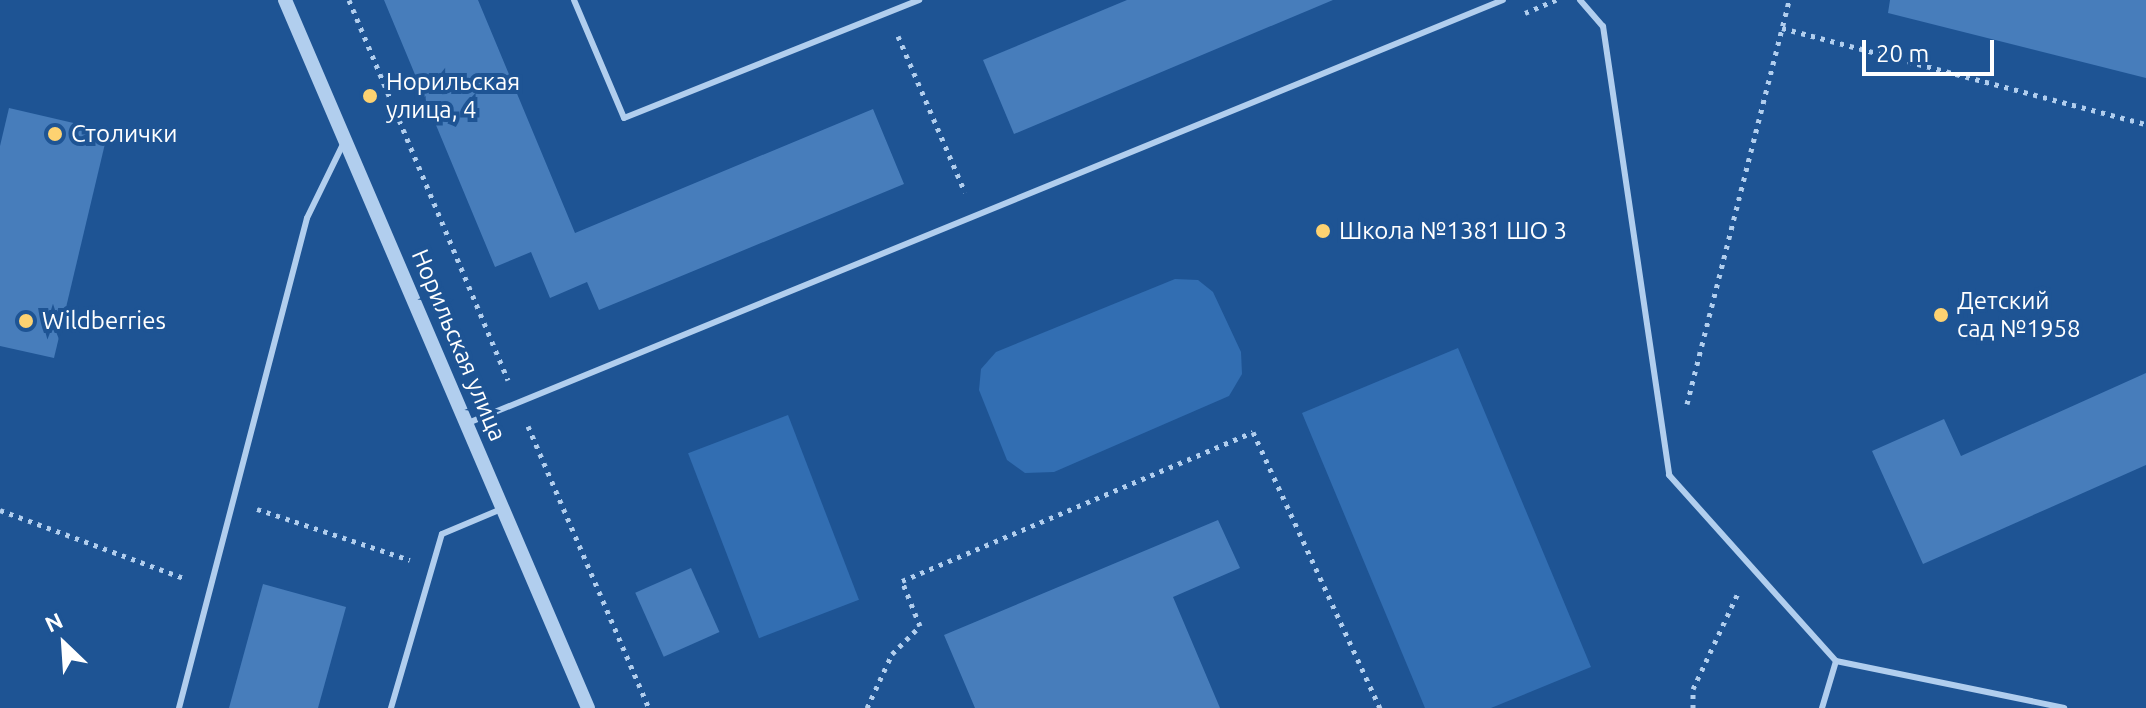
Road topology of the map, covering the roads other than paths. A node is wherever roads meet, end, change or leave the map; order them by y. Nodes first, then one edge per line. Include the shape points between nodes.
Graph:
1 (285, 0) edge
2 (574, 0) edge
3 (919, 0) edge
4 (1503, 0) edge
5 (1580, 0) edge
6 (346, 139) junction
7 (468, 423) junction
8 (504, 508) junction
9 (1836, 661) junction
10 (179, 708) edge
11 (391, 708) edge
12 (588, 708) edge
13 (1822, 708) edge
14 (2064, 708) edge

1 - 6 street, Норильская улица
2 - 3 lane via 624,118
4 - 7 lane
5 - 9 lane via 1603,26 1669,475
6 - 7 street, Норильская улица
6 - 10 lane via 307,218
7 - 8 street, Норильская улица
8 - 11 lane via 442,534
8 - 12 street, Норильская улица
9 - 13 lane
9 - 14 lane

